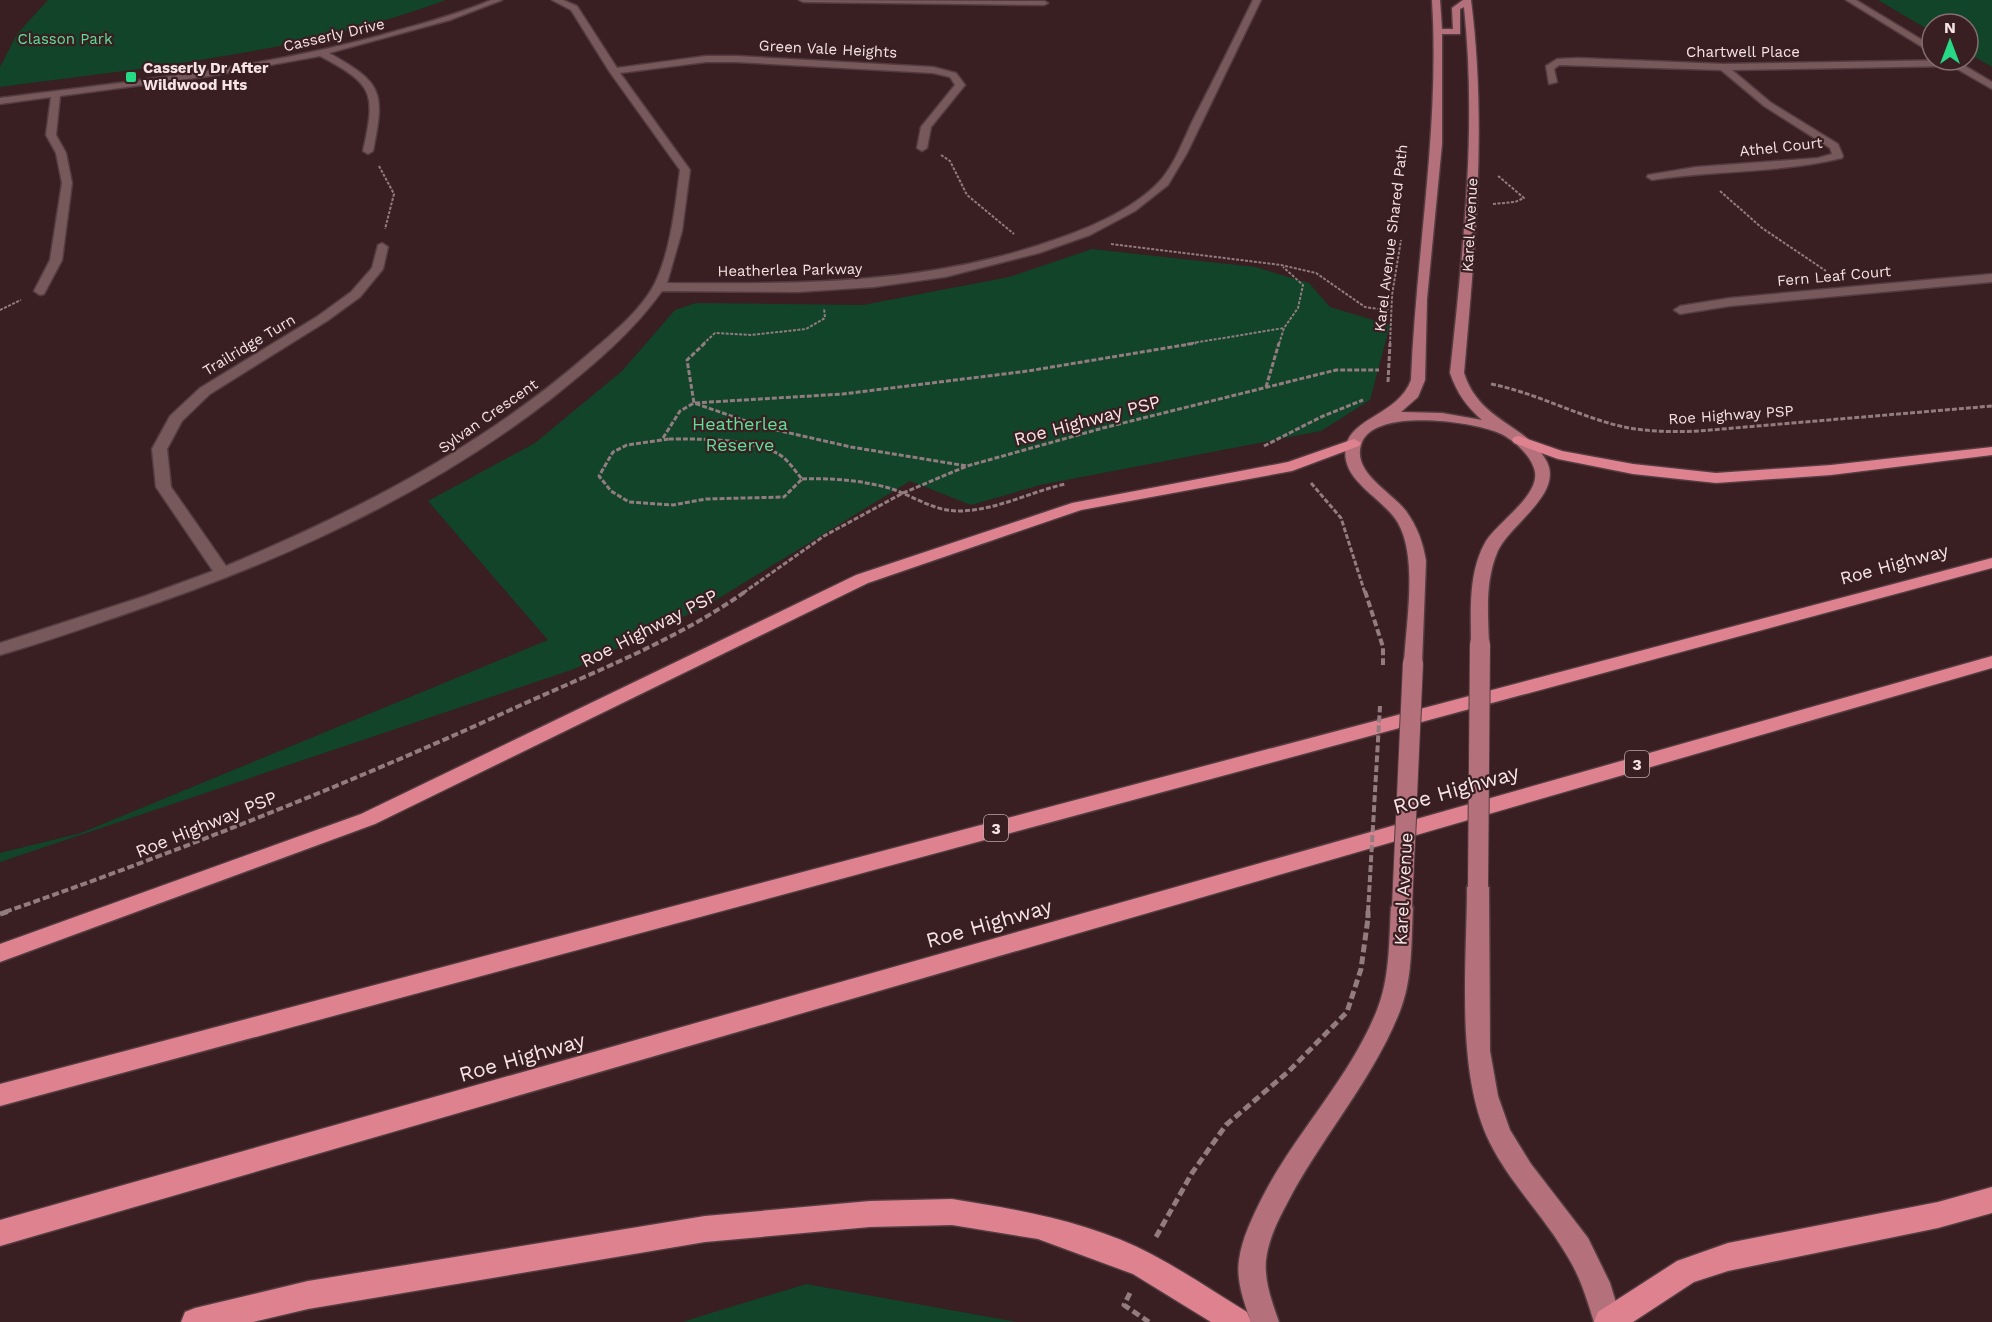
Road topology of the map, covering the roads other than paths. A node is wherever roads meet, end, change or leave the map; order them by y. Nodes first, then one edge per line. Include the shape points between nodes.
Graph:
1 (482, 0) edge
2 (498, 0) edge
3 (803, 0) edge
4 (1257, 0) edge
5 (1437, 0) edge
6 (1467, 0) edge
7 (1850, 0) edge
8 (556, 1) edge
9 (1044, 3) dead end
10 (457, 15) junction
11 (1438, 31) junction
12 (1920, 43) edge
13 (322, 53) junction
14 (1920, 63) edge
15 (1723, 67) junction
16 (614, 71) junction
17 (1969, 72) edge
18 (1552, 82) dead end
19 (1992, 86) edge
20 (56, 93) junction
21 (0, 101) edge
22 (922, 148) road end
23 (368, 151) road end
24 (1652, 177) dead end
25 (382, 247) road end
26 (1992, 278) edge
27 (659, 287) junction
28 (40, 291) dead end
29 (1680, 309) dead end
30 (1383, 420) junction
31 (1504, 430) junction
32 (1519, 440) junction
33 (1354, 443) junction
34 (1992, 452) edge
35 (1992, 563) edge
36 (223, 574) junction
37 (0, 649) edge
38 (1992, 662) edge
39 (0, 953) edge
40 (0, 1095) edge
41 (1992, 1200) edge
42 (0, 1233) edge
43 (195, 1322) edge
44 (1237, 1322) edge
45 (1265, 1322) edge
46 (1608, 1322) edge

1 - 10 street, Casserly Drive
2 - 10 street, Casserly Drive
3 - 9 street
4 - 27 street, Heatherlea Parkway via 1164,183 1131,209 1095,228 1035,251 945,273 874,283
5 - 11 main road, Karel Avenue
6 - 11 main road via 1456,8 1456,32
6 - 31 main road, Karel Avenue via 1475,125 1469,254 1457,373 1459,386 1474,407
7 - 12 street
8 - 16 street, Sylvan Crescent via 574,8
10 - 13 street, Casserly Drive
11 - 30 main road, Karel Avenue via 1440,91 1434,197 1422,289 1418,380 1413,394
13 - 20 street, Casserly Drive
13 - 23 street via 357,72 372,86 377,103
14 - 15 street, Chartwell Place
15 - 18 street, Chartwell Place via 1578,60 1557,62 1549,68
15 - 24 street, Athel Court via 1767,104 1834,146 1838,156
16 - 22 street, Green Vale Heights via 736,59 933,70 953,75 960,85 926,127
16 - 27 street, Sylvan Crescent via 686,170 677,236
17 - 19 street
20 - 21 street, Casserly Drive
20 - 28 street via 51,135 61,153 67,183 56,260
25 - 36 street, Trailridge Turn via 378,268 362,288 309,328 202,392 174,418 160,444 157,465 162,486
26 - 29 street, Fern Leaf Court
27 - 36 street, Sylvan Crescent via 619,335 536,406 467,453 379,503
30 - 31 main road, Karel Avenue via 1442,416
30 - 33 main road, Karel Avenue via 1362,429
31 - 32 main road, Karel Avenue
32 - 34 highway via 1557,455 1716,478 1832,471
32 - 46 main road, Karel Avenue, bridge via 1540,464 1543,475 1539,491 1494,542 1483,568 1479,601 1478,1051 1486,1096 1499,1135 1578,1248 1596,1283
33 - 39 highway via 1292,466 1078,506 862,579 368,819
33 - 45 main road, Karel Avenue, bridge via 1355,466 1410,527 1418,561 1399,964 1388,1010 1357,1074 1288,1174 1262,1225 1253,1252 1253,1288
35 - 40 highway, Roe Highway / 3
36 - 37 street, Sylvan Crescent
38 - 42 highway, Roe Highway / 3
41 - 46 highway via 1938,1215 1728,1257 1687,1271
43 - 44 highway via 308,1295 705,1228 870,1214 952,1212 1038,1226 1099,1246 1143,1264

